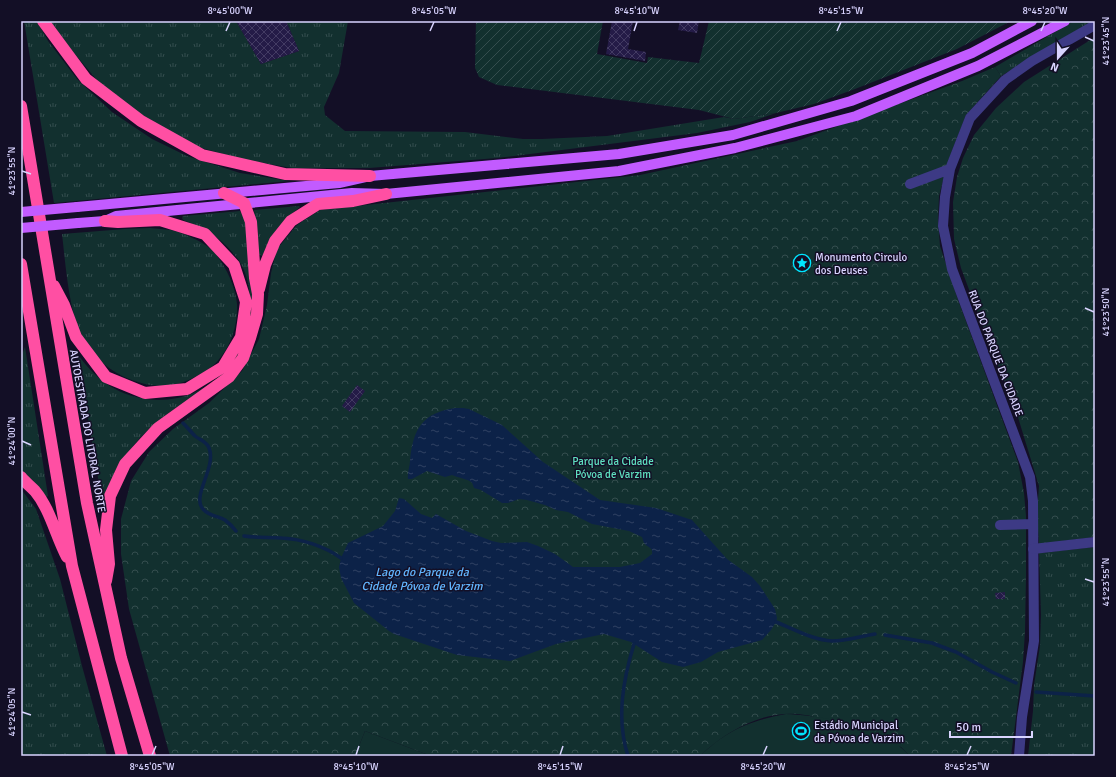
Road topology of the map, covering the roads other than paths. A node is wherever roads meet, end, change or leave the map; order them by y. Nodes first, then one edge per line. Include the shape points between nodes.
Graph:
1 (43, 21) edge
2 (1032, 21) edge
3 (1065, 21) edge
4 (1095, 25) edge
5 (21, 106) edge
6 (950, 169) junction
7 (370, 176) junction
8 (910, 184) dead end
9 (224, 193) junction
10 (386, 194) junction
11 (244, 203) junction
12 (21, 212) edge
13 (105, 221) junction
14 (21, 228) edge
15 (21, 264) edge
16 (49, 277) junction
17 (258, 294) junction
18 (21, 477) edge
19 (1033, 524) junction
20 (1000, 525) dead end
21 (1095, 542) edge
22 (1033, 549) junction
23 (72, 566) junction
24 (105, 586) junction
25 (122, 756) edge
26 (150, 756) edge
27 (1019, 756) edge

1 - 7 highway via 86,79 141,121 202,155 285,174
2 - 7 main road via 972,53 851,101 734,135 619,154
3 - 10 main road via 978,66 856,116 735,148 619,171
4 - 6 street, RUA DO PARQUE DA CIDADE via 1032,61 1005,80 970,118
5 - 16 highway, AUTOESTRADA DO LITORAL NORTE
6 - 8 street
6 - 19 street, RUA DO PARQUE DA CIDADE via 943,226 952,269 1030,477
7 - 9 main road via 338,183
9 - 11 highway
9 - 12 main road, bridge
10 - 11 main road via 352,193
10 - 17 highway via 353,201 318,204 291,220 275,240 265,265
11 - 13 main road via 116,216
11 - 17 highway via 251,222
13 - 14 main road, bridge
13 - 16 highway via 160,220 205,234 234,265 246,302 241,337 223,367 187,389 145,393 106,377 76,337 64,305
15 - 23 highway
16 - 24 highway, AUTOESTRADA DO LITORAL NORTE via 87,503
17 - 24 highway via 257,314 250,338 243,358 229,377 158,428 125,464 110,496 106,530 109,564
18 - 23 highway via 35,492 50,516
19 - 20 street
19 - 22 street, RUA DO PARQUE DA CIDADE
21 - 22 street
22 - 27 street, RUA DO PARQUE DA CIDADE via 1034,641 1022,717
23 - 25 highway
24 - 26 highway, AUTOESTRADA DO LITORAL NORTE via 121,658

